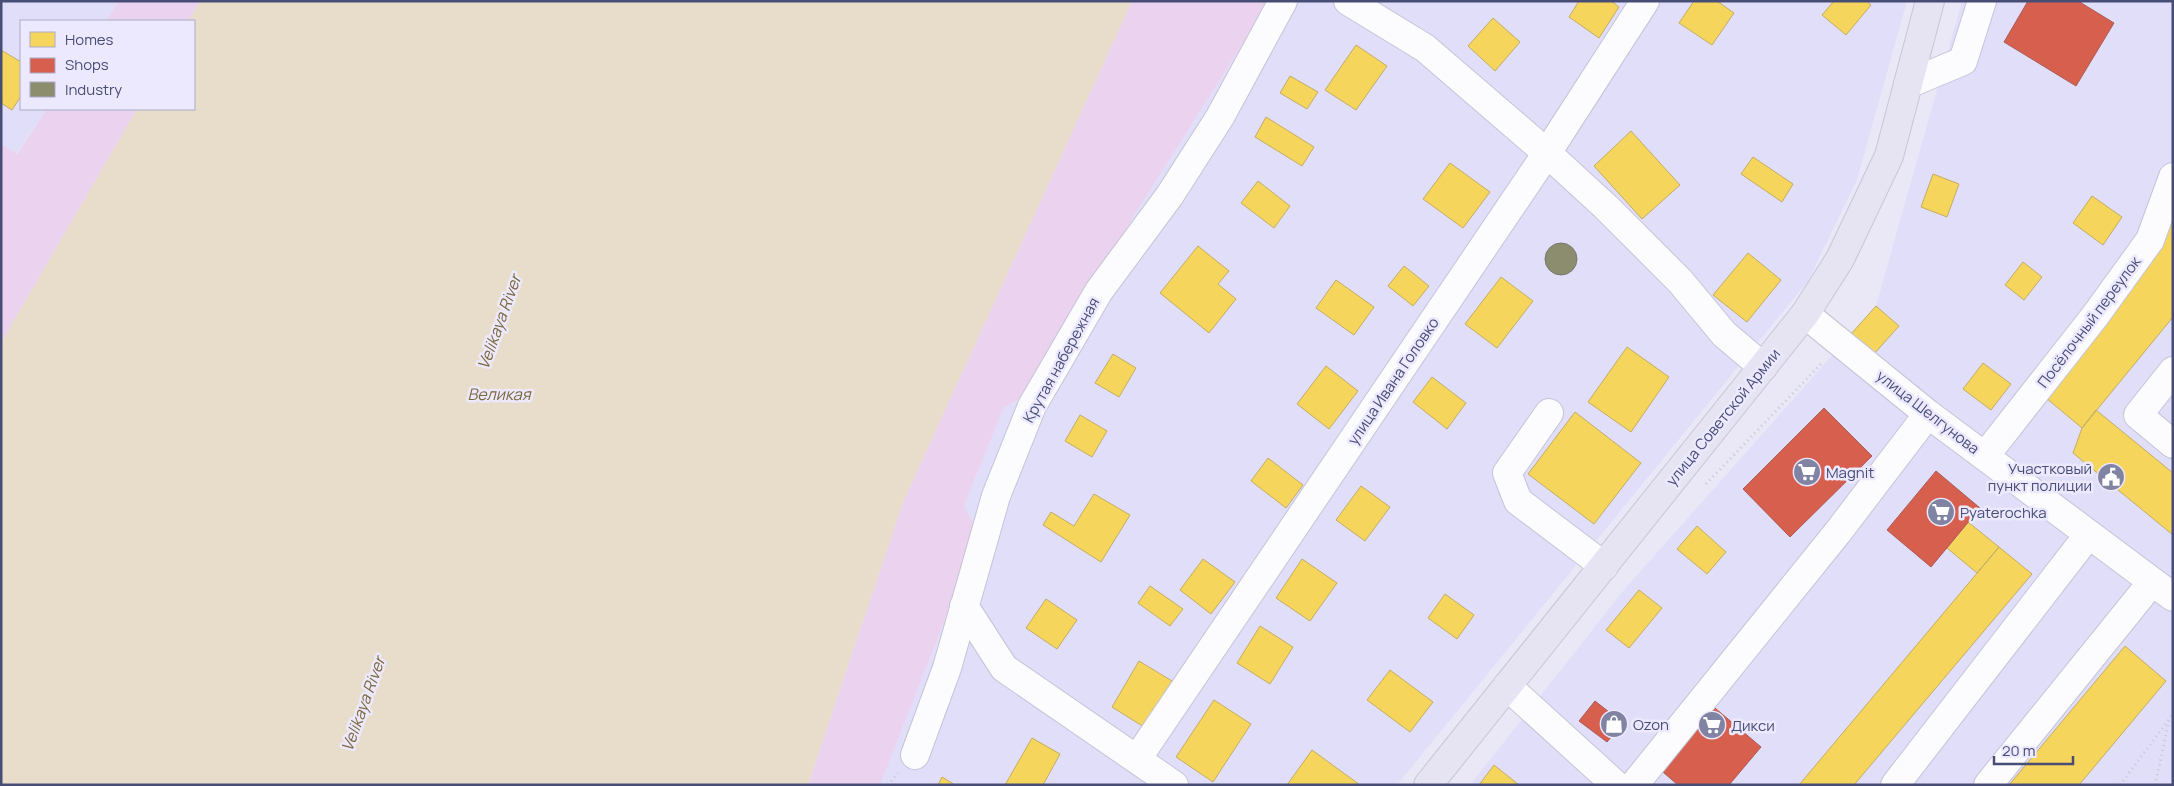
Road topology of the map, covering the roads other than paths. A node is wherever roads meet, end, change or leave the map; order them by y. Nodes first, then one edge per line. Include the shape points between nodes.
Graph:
1 (1283, 1) edge
2 (1348, 1) edge
3 (1645, 1) edge
4 (1930, 1) edge
5 (1982, 1) edge
6 (1908, 84) junction
7 (1547, 153) junction
8 (2173, 177) edge
9 (1805, 314) junction
10 (1763, 367) junction
11 (2173, 371) edge
12 (1549, 413) dead end
13 (1928, 414) junction
14 (2173, 444) edge
15 (1985, 456) junction
16 (2089, 534) junction
17 (1604, 566) junction
18 (2162, 590) edge
19 (964, 606) junction
20 (1507, 686) junction
21 (915, 754) dead end
22 (1137, 759) junction
23 (1174, 785) edge
24 (1428, 785) edge
25 (1616, 785) edge
26 (1634, 785) edge
27 (1895, 785) edge
28 (1988, 785) edge

1 - 19 street, Крутая набережная via 1220,117 1170,196 1099,291 1032,406 996,496
2 - 7 street via 1425,48
3 - 7 street, улица Ивана Головко
4 - 6 main road, улица Советской Армии
5 - 6 street via 1963,61
6 - 9 main road, улица Советской Армии via 1889,156 1840,259
7 - 10 street via 1606,206 1680,281 1724,334
7 - 22 street, улица Ивана Головко
8 - 15 street, Посёлочный переулок via 2150,240 2089,324
9 - 10 main road, улица Советской Армии
9 - 13 street, улица Шелгунова
10 - 17 main road, улица Советской Армии
11 - 14 street via 2138,415
12 - 17 street via 1507,473 1518,501
13 - 15 street, улица Шелгунова
13 - 26 street via 1899,438
15 - 16 street, улица Шелгунова
16 - 18 street, улица Шелгунова
16 - 27 street
17 - 20 main road, улица Советской Армии
18 - 28 street
19 - 21 street, Крутая набережная via 947,668
19 - 22 street via 1004,668
20 - 24 main road, улица Советской Армии
20 - 25 street
22 - 23 street

